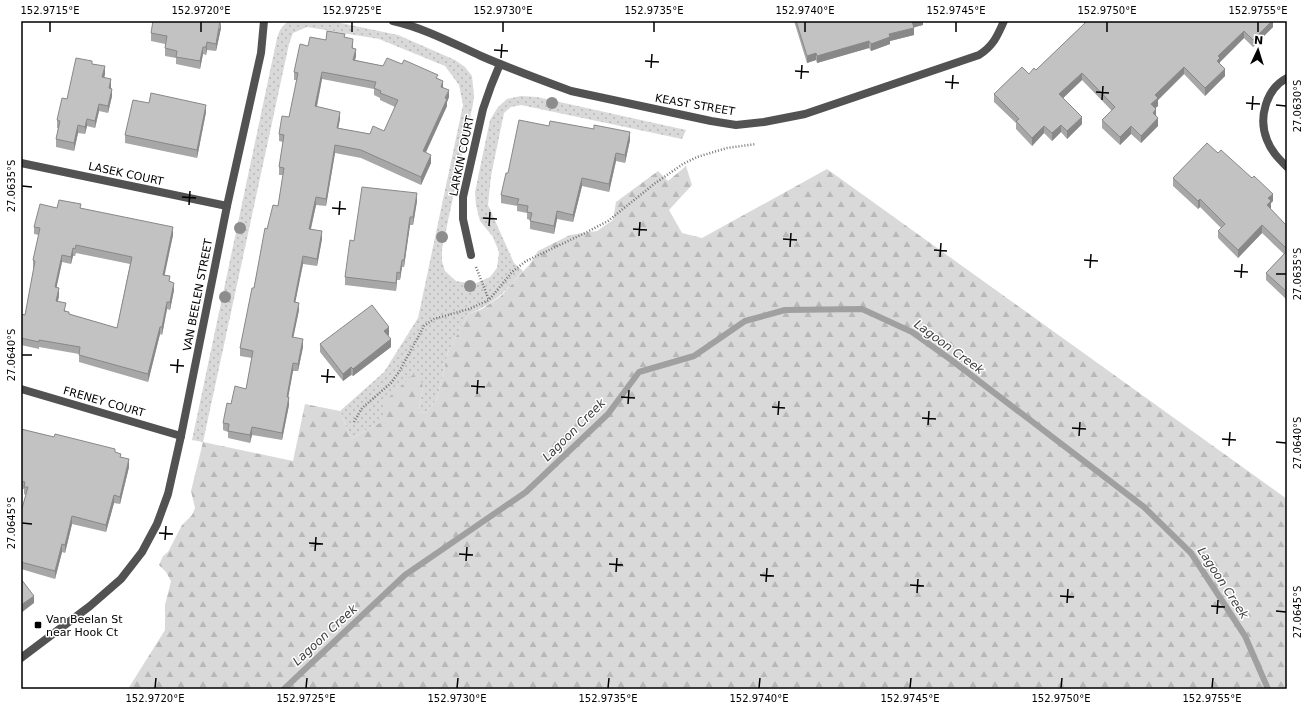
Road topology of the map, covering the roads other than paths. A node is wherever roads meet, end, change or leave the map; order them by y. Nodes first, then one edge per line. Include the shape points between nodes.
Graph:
1 (264, 21) edge
2 (393, 21) edge
3 (1004, 21) edge
4 (500, 64) junction
5 (1287, 78) edge
6 (21, 164) edge
7 (1287, 167) edge
8 (227, 206) junction
9 (471, 255) road end
10 (21, 389) edge
11 (181, 436) junction
12 (21, 658) edge

1 - 8 street, VAN BEELEN STREET via 261,53
2 - 4 street, KEAST STREET via 411,25
3 - 4 street, KEAST STREET via 995,41 979,54 805,114 736,125 571,92
4 - 9 street, LARKIN COURT via 490,86 463,197 463,218
5 - 7 street via 1270,94 1264,111 1263,125 1266,139 1275,155
6 - 8 street, LASEK COURT
8 - 11 street, VAN BEELEN STREET
10 - 11 street, FRENEY COURT
11 - 12 street, VAN BEELEN STREET via 168,494 157,524 142,552 121,579

